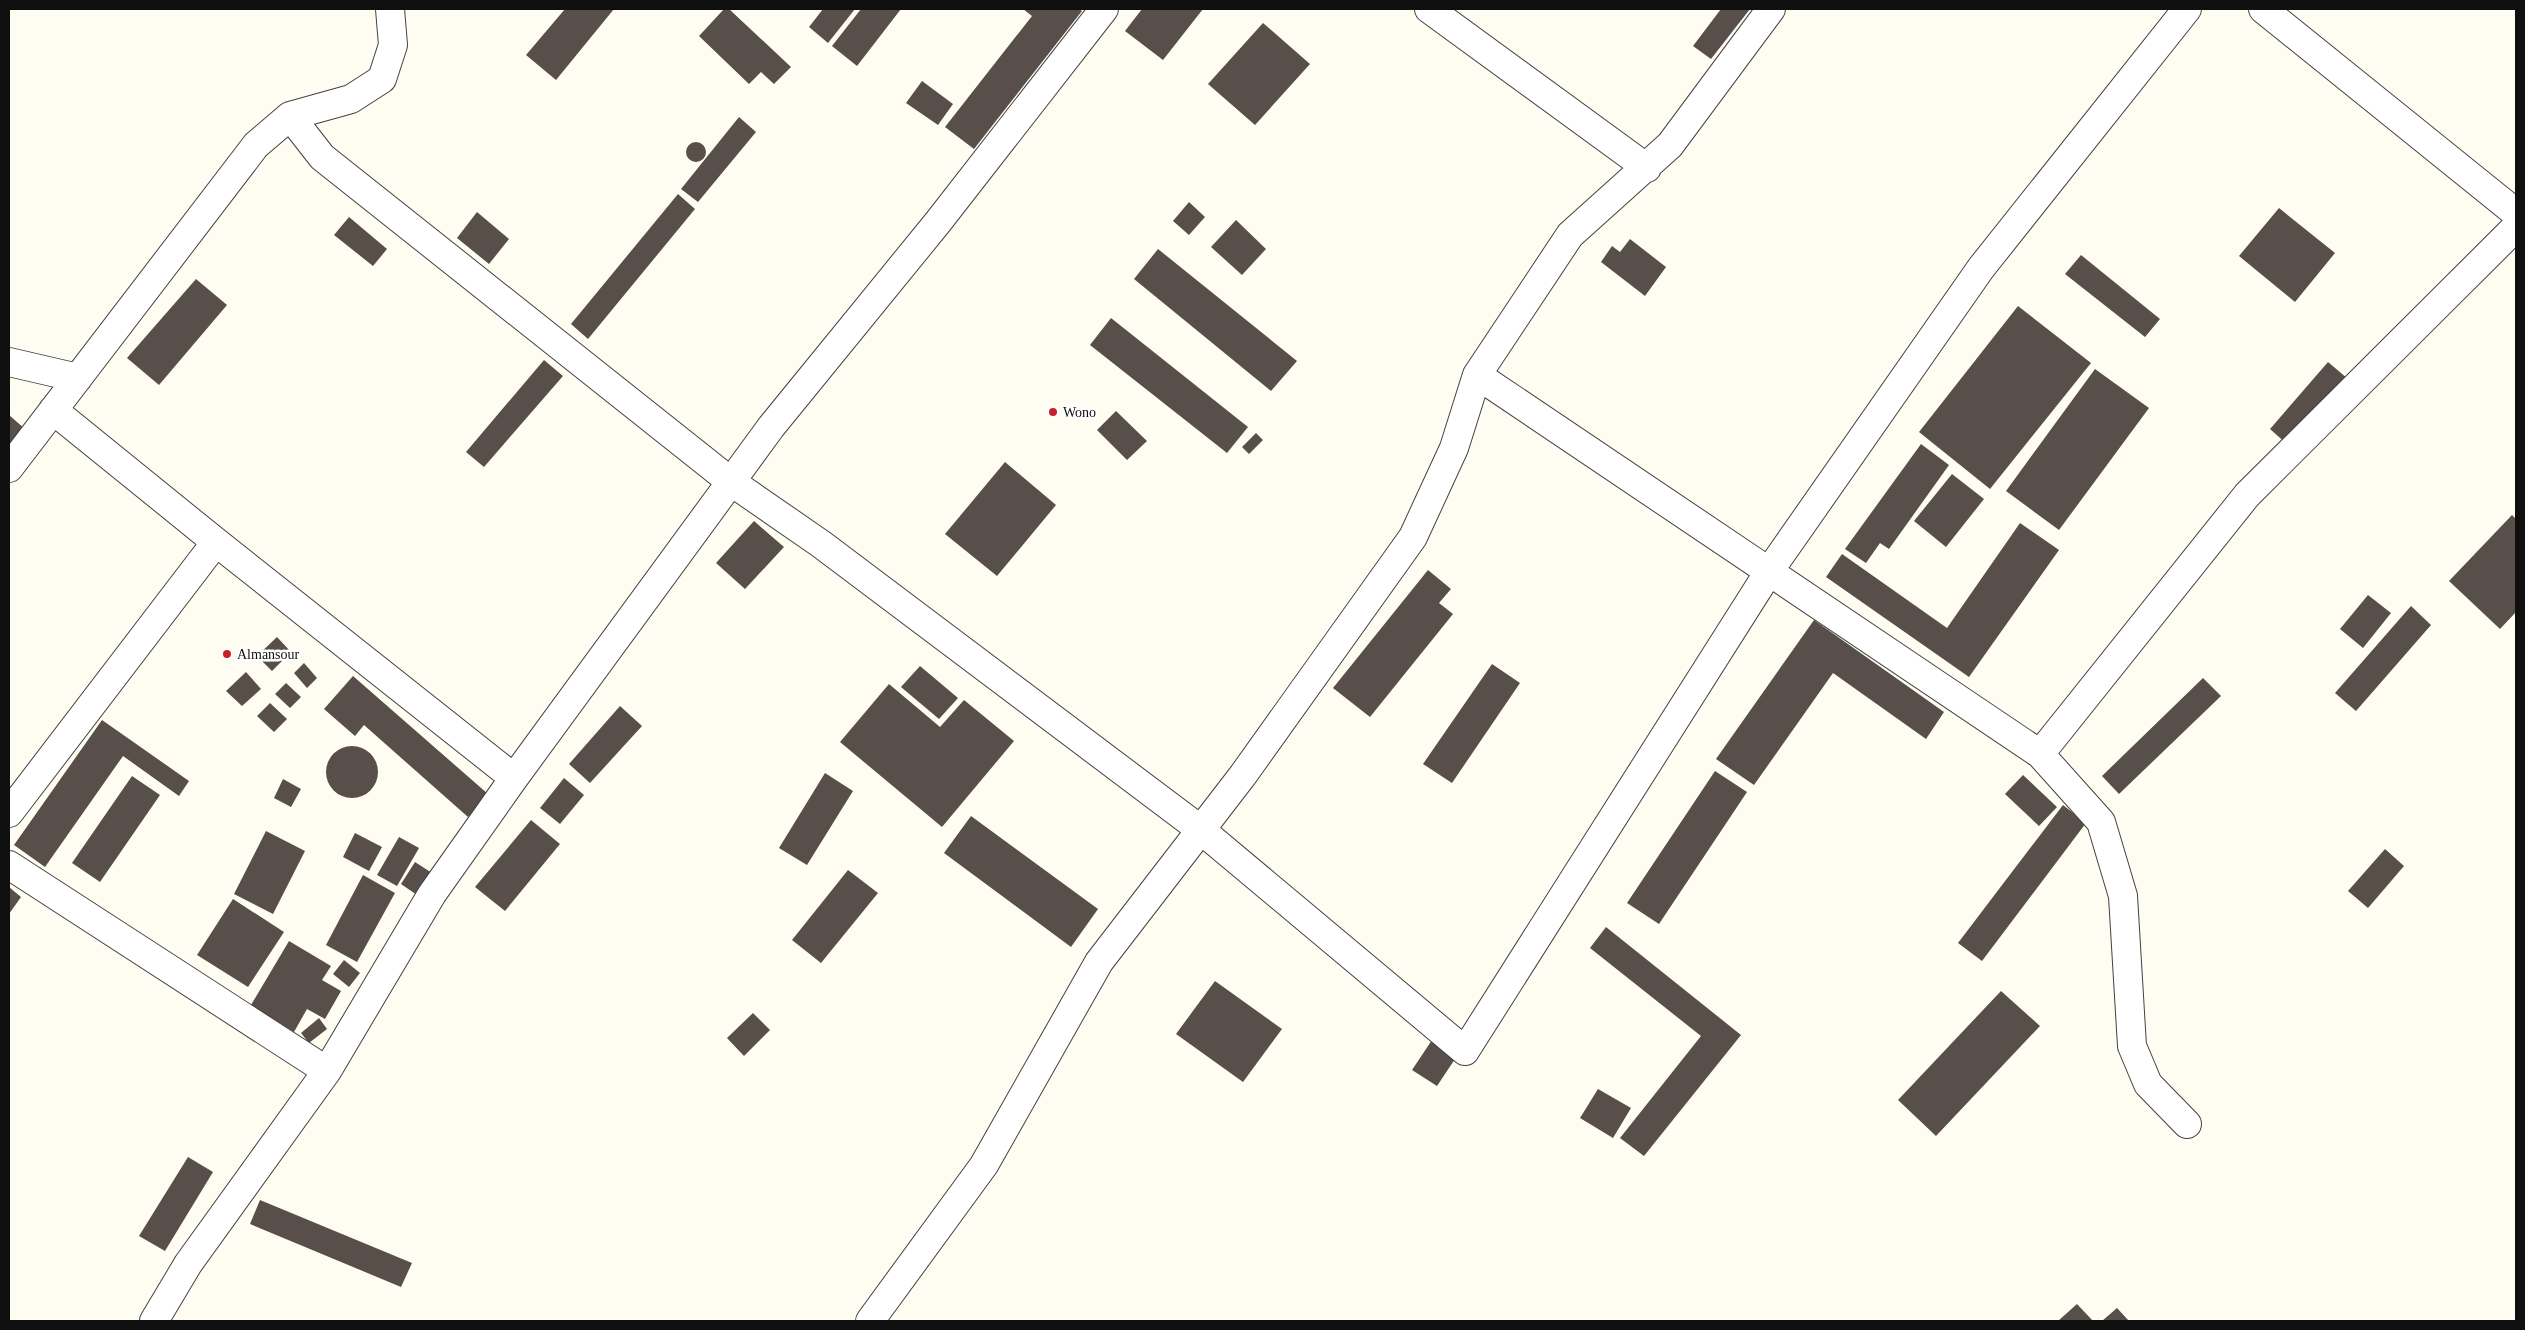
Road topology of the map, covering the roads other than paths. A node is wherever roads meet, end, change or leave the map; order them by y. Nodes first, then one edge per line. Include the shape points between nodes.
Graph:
1 (390, 9) edge
2 (1104, 9) edge
3 (1429, 9) edge
4 (1771, 9) edge
5 (2187, 9) edge
6 (2262, 9) edge
7 (290, 116) junction
8 (1647, 168) junction
9 (2516, 213) edge
10 (2516, 227) edge
11 (9, 362) edge
12 (1477, 375) junction
13 (78, 378) junction
14 (53, 410) junction
15 (9, 468) edge
16 (730, 481) junction
17 (216, 542) junction
18 (1770, 570) junction
19 (2040, 754) junction
20 (514, 778) junction
21 (9, 813) edge
22 (1201, 830) junction
23 (9, 866) edge
24 (327, 1071) junction
25 (2186, 1124) dead end
26 (154, 1321) edge
27 (870, 1321) edge

1 - 7 street via 393,45 382,79 351,99
2 - 16 street
3 - 8 street
4 - 8 street via 1670,145
5 - 18 street via 1981,268
6 - 9 street
7 - 13 street via 256,144
7 - 16 street via 322,157
8 - 12 street via 1570,235
10 - 19 street via 2247,495
11 - 13 street
12 - 18 street
12 - 22 street via 1454,448 1413,537
13 - 14 street
14 - 15 street
14 - 17 street
16 - 20 street
16 - 22 street via 821,544
17 - 20 street
17 - 21 street
18 - 19 street
18 - 22 street via 1465,1051
19 - 25 street via 2101,822 2123,896 2132,1046 2148,1084
20 - 24 street via 432,894
22 - 27 street via 1099,962 984,1165
23 - 24 street
24 - 26 street via 188,1264

